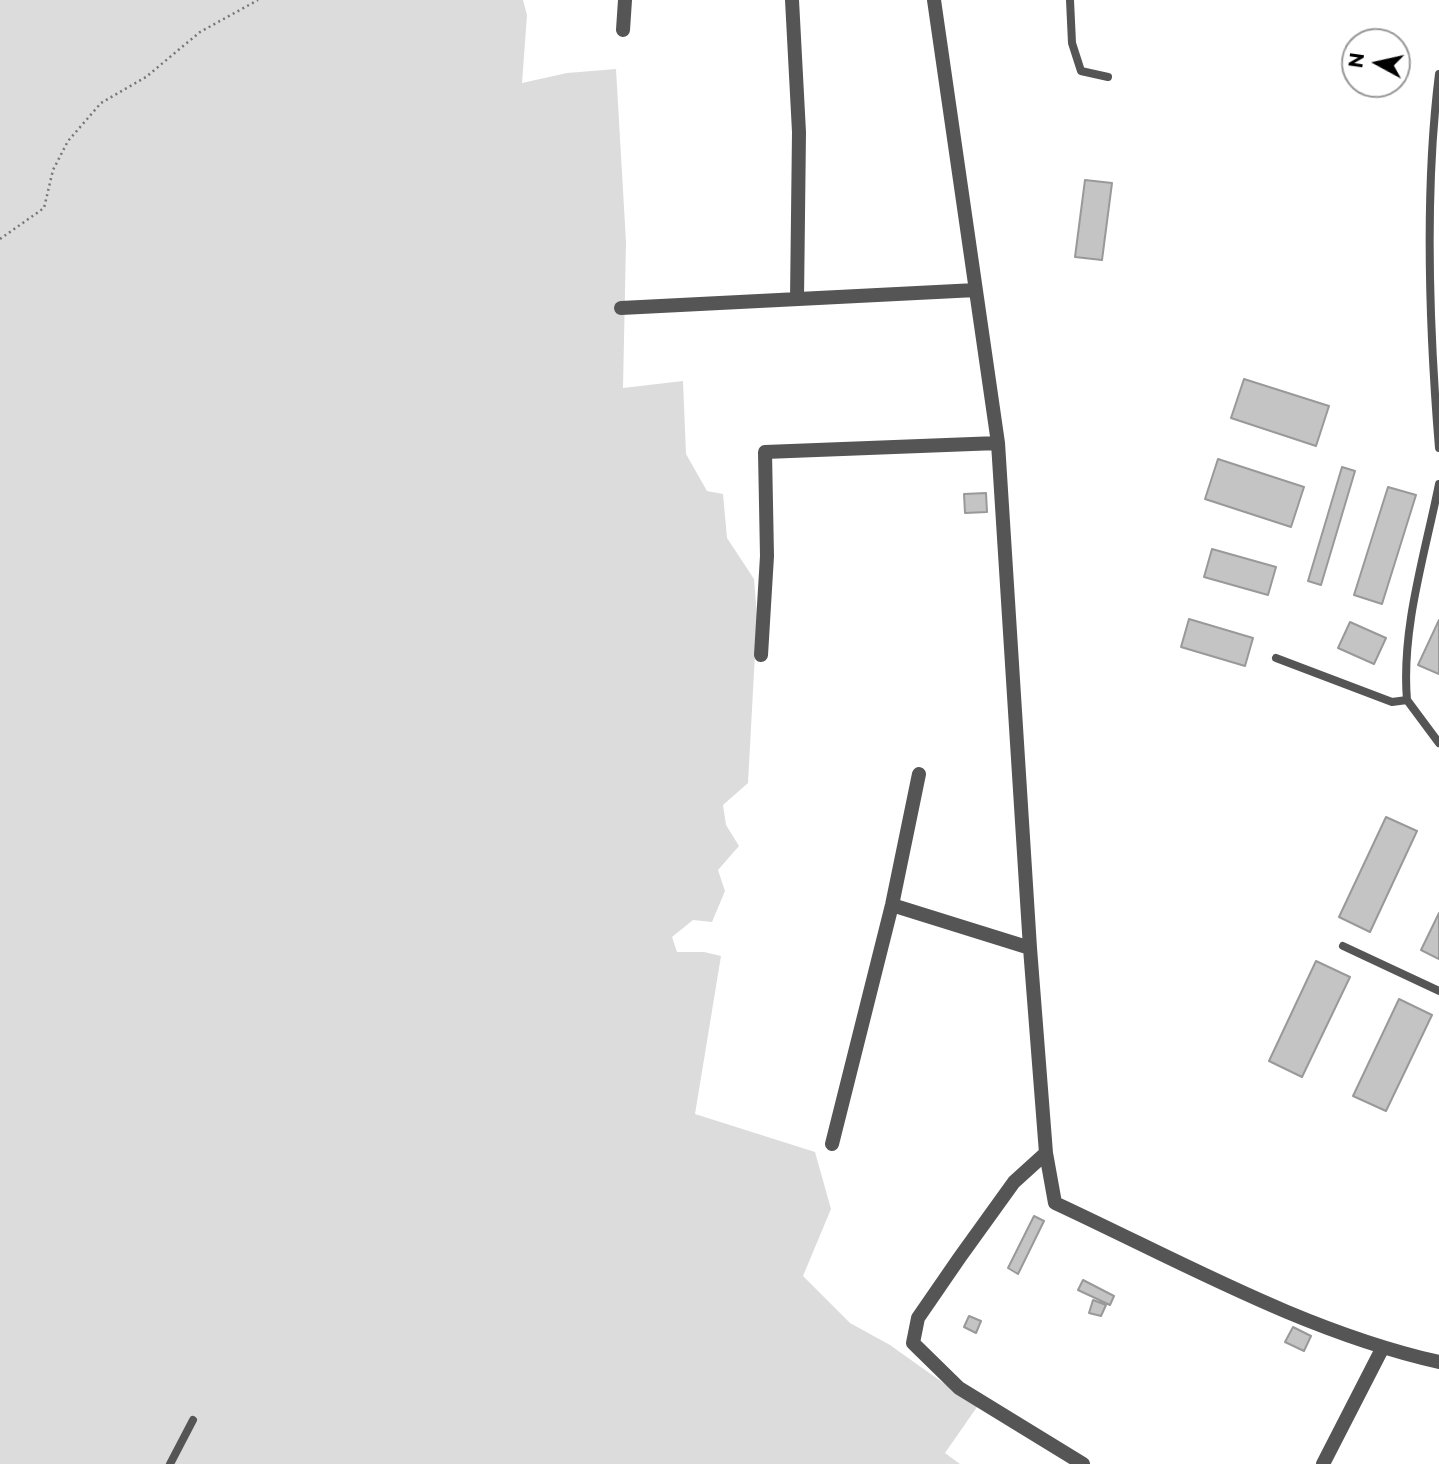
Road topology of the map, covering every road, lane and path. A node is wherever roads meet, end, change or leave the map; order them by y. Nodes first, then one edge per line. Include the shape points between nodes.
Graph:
1 (258, 0) edge
2 (625, 0) edge
3 (792, 0) edge
4 (934, 0) edge
5 (1070, 0) edge
6 (622, 30) dead end
7 (1439, 74) edge
8 (1108, 77) dead end
9 (0, 239) edge
10 (976, 290) junction
11 (797, 299) junction
12 (621, 308) dead end
13 (998, 443) junction
14 (1439, 448) edge
15 (1439, 484) edge
16 (761, 655) dead end
17 (1276, 658) dead end
18 (1407, 700) junction
19 (1439, 743) edge
20 (919, 774) dead end
21 (892, 905) junction
22 (1343, 946) dead end
23 (1030, 948) junction
24 (1439, 991) edge
25 (832, 1144) dead end
26 (1046, 1153) junction
27 (1382, 1349) junction
28 (1439, 1362) edge
29 (193, 1420) dead end
30 (170, 1464) edge
31 (1083, 1464) edge
32 (1323, 1464) edge

1 - 9 path via 200,32 146,77 102,103 68,141 53,170 44,208
2 - 6 street
3 - 11 street via 799,132
4 - 10 street
5 - 8 lane via 1072,43 1081,71
7 - 14 lane via 1431,140
10 - 11 street
10 - 13 street
11 - 12 street
13 - 16 street via 765,453 767,556
13 - 23 street
15 - 18 lane via 1410,630
17 - 18 lane via 1392,702
18 - 19 lane
20 - 21 street
21 - 23 street
21 - 25 street
22 - 24 lane
23 - 26 street
26 - 27 street via 1055,1203 1301,1317
26 - 31 street via 1014,1182 960,1256 918,1318 913,1343 959,1388
27 - 28 street
27 - 32 street
29 - 30 lane

